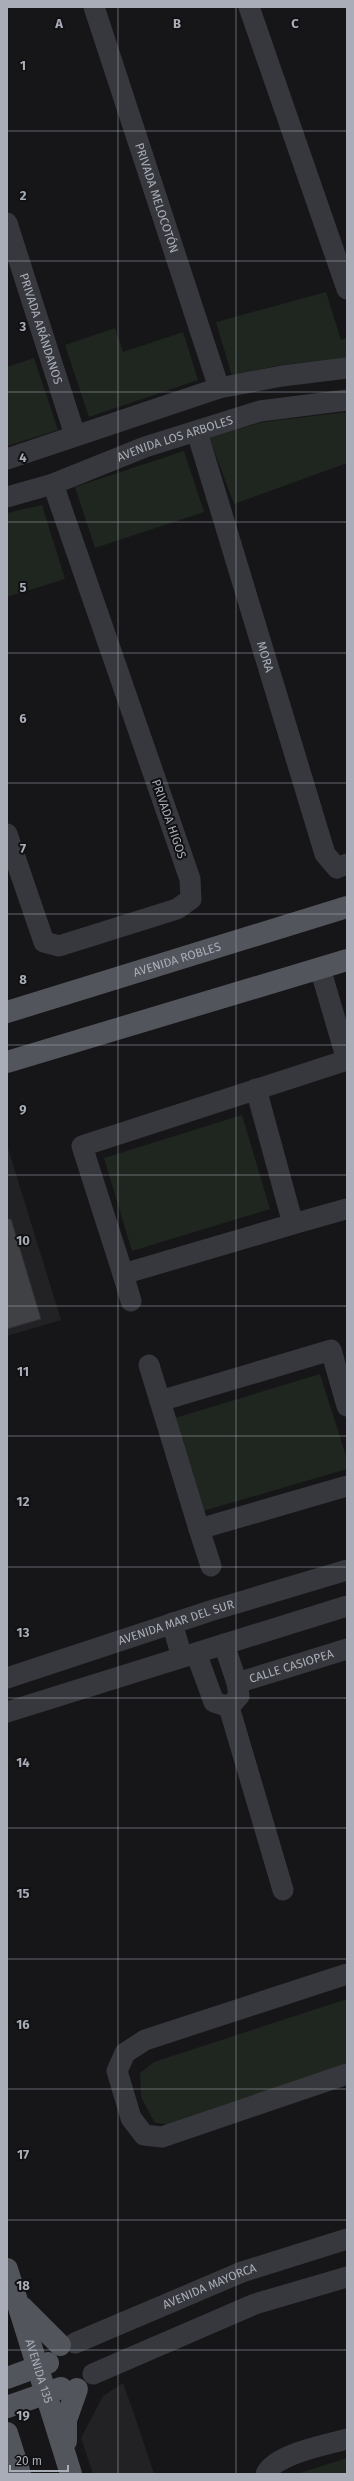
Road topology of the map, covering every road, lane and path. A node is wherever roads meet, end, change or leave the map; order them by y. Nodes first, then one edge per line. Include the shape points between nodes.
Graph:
1 (94, 7) edge
2 (249, 7) edge
3 (7, 223) edge
4 (347, 288) edge
5 (347, 368) edge
6 (219, 388) junction
7 (347, 400) edge
8 (136, 417) junction
9 (197, 432) junction
10 (75, 435) junction
11 (145, 447) junction
12 (7, 459) edge
13 (53, 484) junction
14 (7, 497) edge
15 (7, 834) edge
16 (347, 864) edge
17 (347, 907) edge
18 (347, 960) edge
19 (320, 968) junction
20 (7, 1012) edge
21 (347, 1060) edge
22 (7, 1062) edge
23 (256, 1089) junction
24 (346, 1209) edge
25 (293, 1224) junction
26 (123, 1274) junction
27 (131, 1301) dead end
28 (339, 1348) edge
29 (149, 1365) dead end
30 (160, 1401) junction
31 (347, 1406) edge
32 (347, 1486) edge
33 (199, 1528) junction
34 (211, 1566) dead end
35 (347, 1570) edge
36 (347, 1606) edge
37 (172, 1623) junction
38 (224, 1644) junction
39 (347, 1650) edge
40 (189, 1655) junction
41 (7, 1678) edge
42 (237, 1683) junction
43 (229, 1707) junction
44 (7, 1712) edge
45 (283, 1890) dead end
46 (347, 1974) edge
47 (347, 2074) edge
48 (347, 2238) edge
49 (7, 2269) edge
50 (347, 2277) edge
51 (18, 2304) junction
52 (68, 2344) junction
53 (43, 2365) junction
54 (93, 2374) junction
55 (7, 2378) edge
56 (62, 2390) junction
57 (7, 2407) edge
58 (7, 2433) edge
59 (347, 2439) edge
60 (68, 2464) edge
61 (20, 2474) edge
62 (266, 2474) edge

1 - 6 street, PRIVADA MELOCOTÓN
2 - 4 street
3 - 10 street, PRIVADA ARÁNDANOS
5 - 6 street via 282,376
6 - 8 street
7 - 9 street, AVENIDA LOS ARBOLES via 260,411
8 - 10 street
8 - 11 street
9 - 11 street, AVENIDA LOS ARBOLES
9 - 16 street, MORA via 325,854 337,868
10 - 12 street
11 - 13 street, AVENIDA LOS ARBOLES
13 - 14 street, AVENIDA LOS ARBOLES
13 - 15 street, PRIVADA HIGOS via 190,879 191,899 178,909 59,946 44,942
17 - 20 main road, AVENIDA ROBLES
18 - 19 main road
19 - 21 street
19 - 22 main road
21 - 23 street
23 - 25 street
23 - 26 street via 82,1146
24 - 25 street
25 - 26 street
26 - 27 street
28 - 30 street
28 - 31 street
29 - 30 street
30 - 33 street
32 - 33 street
33 - 34 street
35 - 37 street, AVENIDA MAR DEL SUR
36 - 38 street
37 - 40 street
37 - 41 street, AVENIDA MAR DEL SUR
38 - 40 street
38 - 42 street, CALLE CASIOPEA
39 - 42 street, CALLE CASIOPEA
40 - 43 street via 214,1702
40 - 44 street
42 - 43 street, CALLE CASIOPEA via 239,1696
43 - 45 street
46 - 47 street via 145,2040 125,2053 117,2071 130,2118 144,2135 162,2137
48 - 52 street, AVENIDA MAYORCA via 242,2272
49 - 51 main road, AVENIDA 135
50 - 54 street via 255,2304
51 - 52 main road
51 - 53 main road, AVENIDA 135
52 - 53 street via 50,2356
52 - 54 street via 83,2346 93,2358
53 - 55 main road
53 - 56 main road, AVENIDA 135
54 - 56 street via 90,2380
56 - 57 main road
56 - 60 main road, AVENIDA 135
56 - 60 main road
58 - 61 main road
59 - 62 street via 287,2456 268,2468

